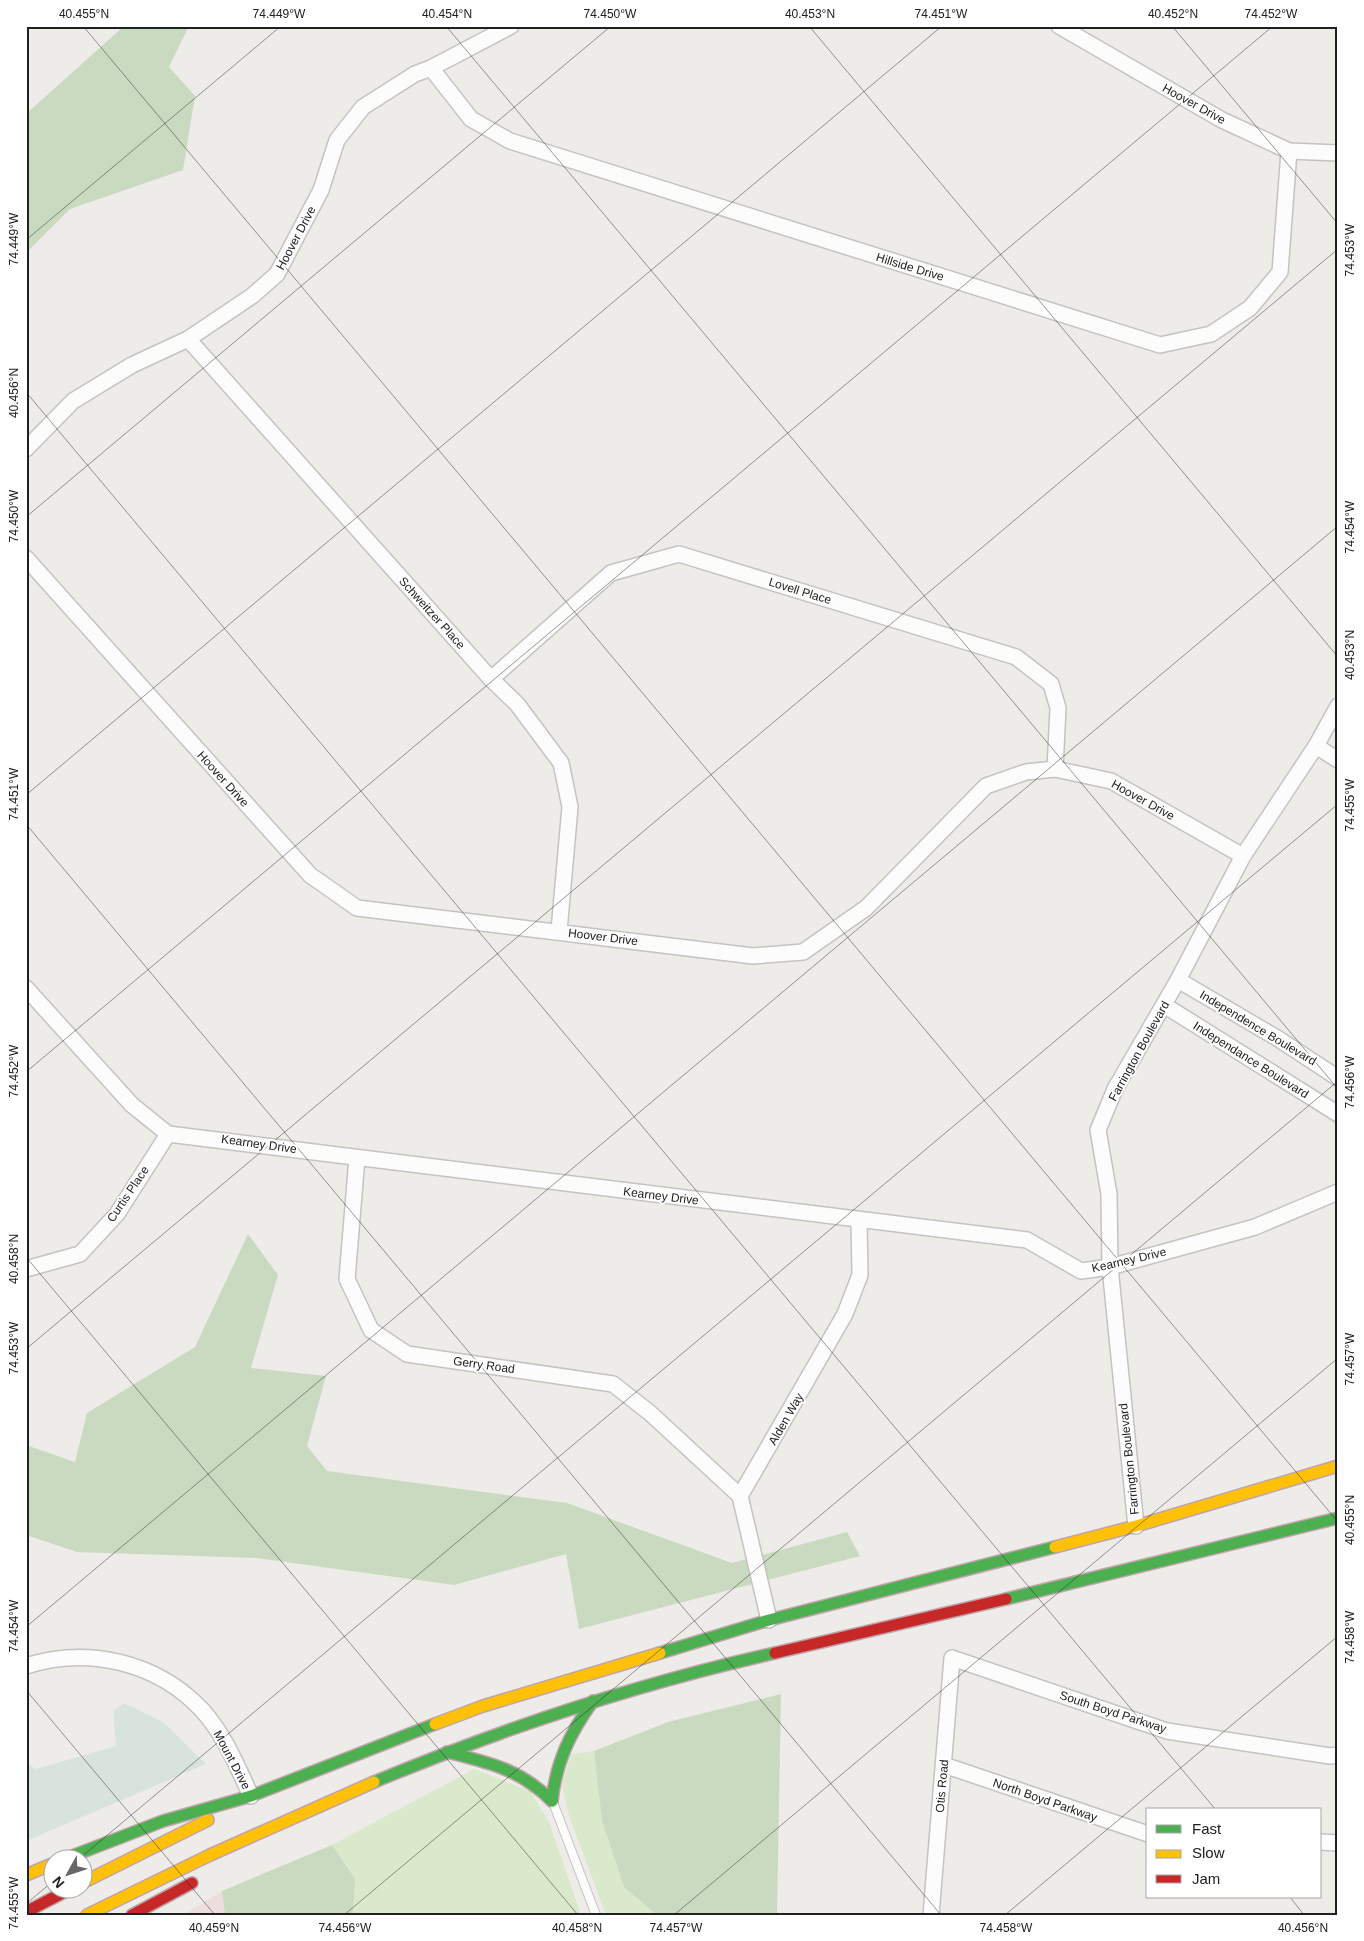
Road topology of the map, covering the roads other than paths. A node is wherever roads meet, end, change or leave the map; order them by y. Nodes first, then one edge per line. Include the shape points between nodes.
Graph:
1 (511, 26) edge
2 (1059, 26) edge
3 (431, 68) junction
4 (1289, 152) junction
5 (1338, 153) edge
6 (188, 339) junction
7 (26, 449) edge
8 (26, 558) edge
9 (492, 679) junction
10 (1338, 706) edge
11 (1316, 746) junction
12 (1338, 760) edge
13 (1055, 769) junction
14 (1243, 856) junction
15 (559, 931) junction
16 (1178, 980) junction
17 (26, 988) edge
18 (1164, 1005) junction
19 (1338, 1078) edge
20 (1338, 1114) edge
21 (168, 1134) junction
22 (357, 1158) junction
23 (1338, 1192) edge
24 (859, 1221) junction
25 (1110, 1267) junction
26 (26, 1269) edge
27 (1338, 1466) edge
28 (740, 1496) junction
29 (1338, 1518) edge
30 (1136, 1526) junction
31 (769, 1620) junction
32 (952, 1658) joint
33 (26, 1666) edge
34 (593, 1701) junction
35 (447, 1752) junction
36 (1338, 1756) edge
37 (424, 1762) junction
38 (944, 1765) junction
39 (251, 1796) junction
40 (362, 1800) dead end
41 (552, 1801) junction
42 (1146, 1833) edge
43 (1322, 1842) edge
44 (1338, 1843) edge
45 (92, 1849) edge
46 (42, 1868) edge
47 (26, 1874) edge
48 (206, 1876) dead end
49 (92, 1878) edge
50 (53, 1898) edge
51 (26, 1912) edge
52 (86, 1915) edge
53 (132, 1915) edge
54 (596, 1915) edge
55 (931, 1915) edge

1 - 3 street, Hoover Drive
2 - 4 street, Hoover Drive via 1222,120
3 - 4 street, Hillside Drive via 471,119 510,140 1160,345 1211,334 1250,308 1280,272
3 - 6 street, Hoover Drive via 363,107 337,140 321,190 277,274 252,296
4 - 5 street, Hoover Drive
6 - 7 street, Hoover Drive via 132,365 73,401
6 - 9 street, Schweitzer Place
8 - 15 street, Hoover Drive via 310,875 357,908
9 - 13 street, Lovell Place via 612,573 679,554 1016,657 1051,684 1058,708
9 - 15 street, Schweitzer Place via 517,704 561,763 570,807
10 - 11 street, Farrington Boulevard
11 - 12 street
11 - 14 street, Farrington Boulevard
13 - 14 street, Hoover Drive via 1111,781
13 - 15 street, Hoover Drive via 1026,772 986,786 866,908 804,952 754,956
14 - 16 street, Farrington Boulevard
16 - 18 street, Farrington Boulevard
16 - 19 street, Independence Boulevard
17 - 21 street via 132,1105
18 - 20 street, Independance Boulevard
18 - 25 street, Farrington Boulevard via 1115,1089 1098,1130 1109,1194
21 - 22 street, Kearney Drive
21 - 26 street, Curtis Place via 117,1214 80,1254
22 - 24 street, Kearney Drive
22 - 28 street, Gerry Road via 346,1279 371,1330 408,1354 612,1384 650,1413
23 - 25 street, Kearney Drive via 1255,1227
24 - 25 street, Kearney Drive via 1027,1240 1081,1271
24 - 28 street, Alden Way via 860,1275 845,1314
25 - 30 street, Farrington Boulevard
27 - 30 highway
28 - 31 street
29 - 34 highway
30 - 31 highway
31 - 39 highway via 483,1706
32 - 36 street, South Boyd Parkway via 1166,1731
32 - 38 street, Otis Road
33 - 39 street, Mount Drive via 67,1658 108,1659 135,1666 164,1681 189,1698 211,1721 228,1747
34 - 35 highway
34 - 41 highway via 563,1748 555,1771
35 - 37 highway
35 - 41 highway via 510,1768 532,1781
37 - 40 highway
37 - 52 highway via 235,1844
38 - 42 street, North Boyd Parkway
38 - 55 street, Otis Road
39 - 45 highway via 163,1821
39 - 49 highway via 174,1839
41 - 54 lane
43 - 44 street
46 - 47 highway
48 - 53 highway
50 - 51 highway

